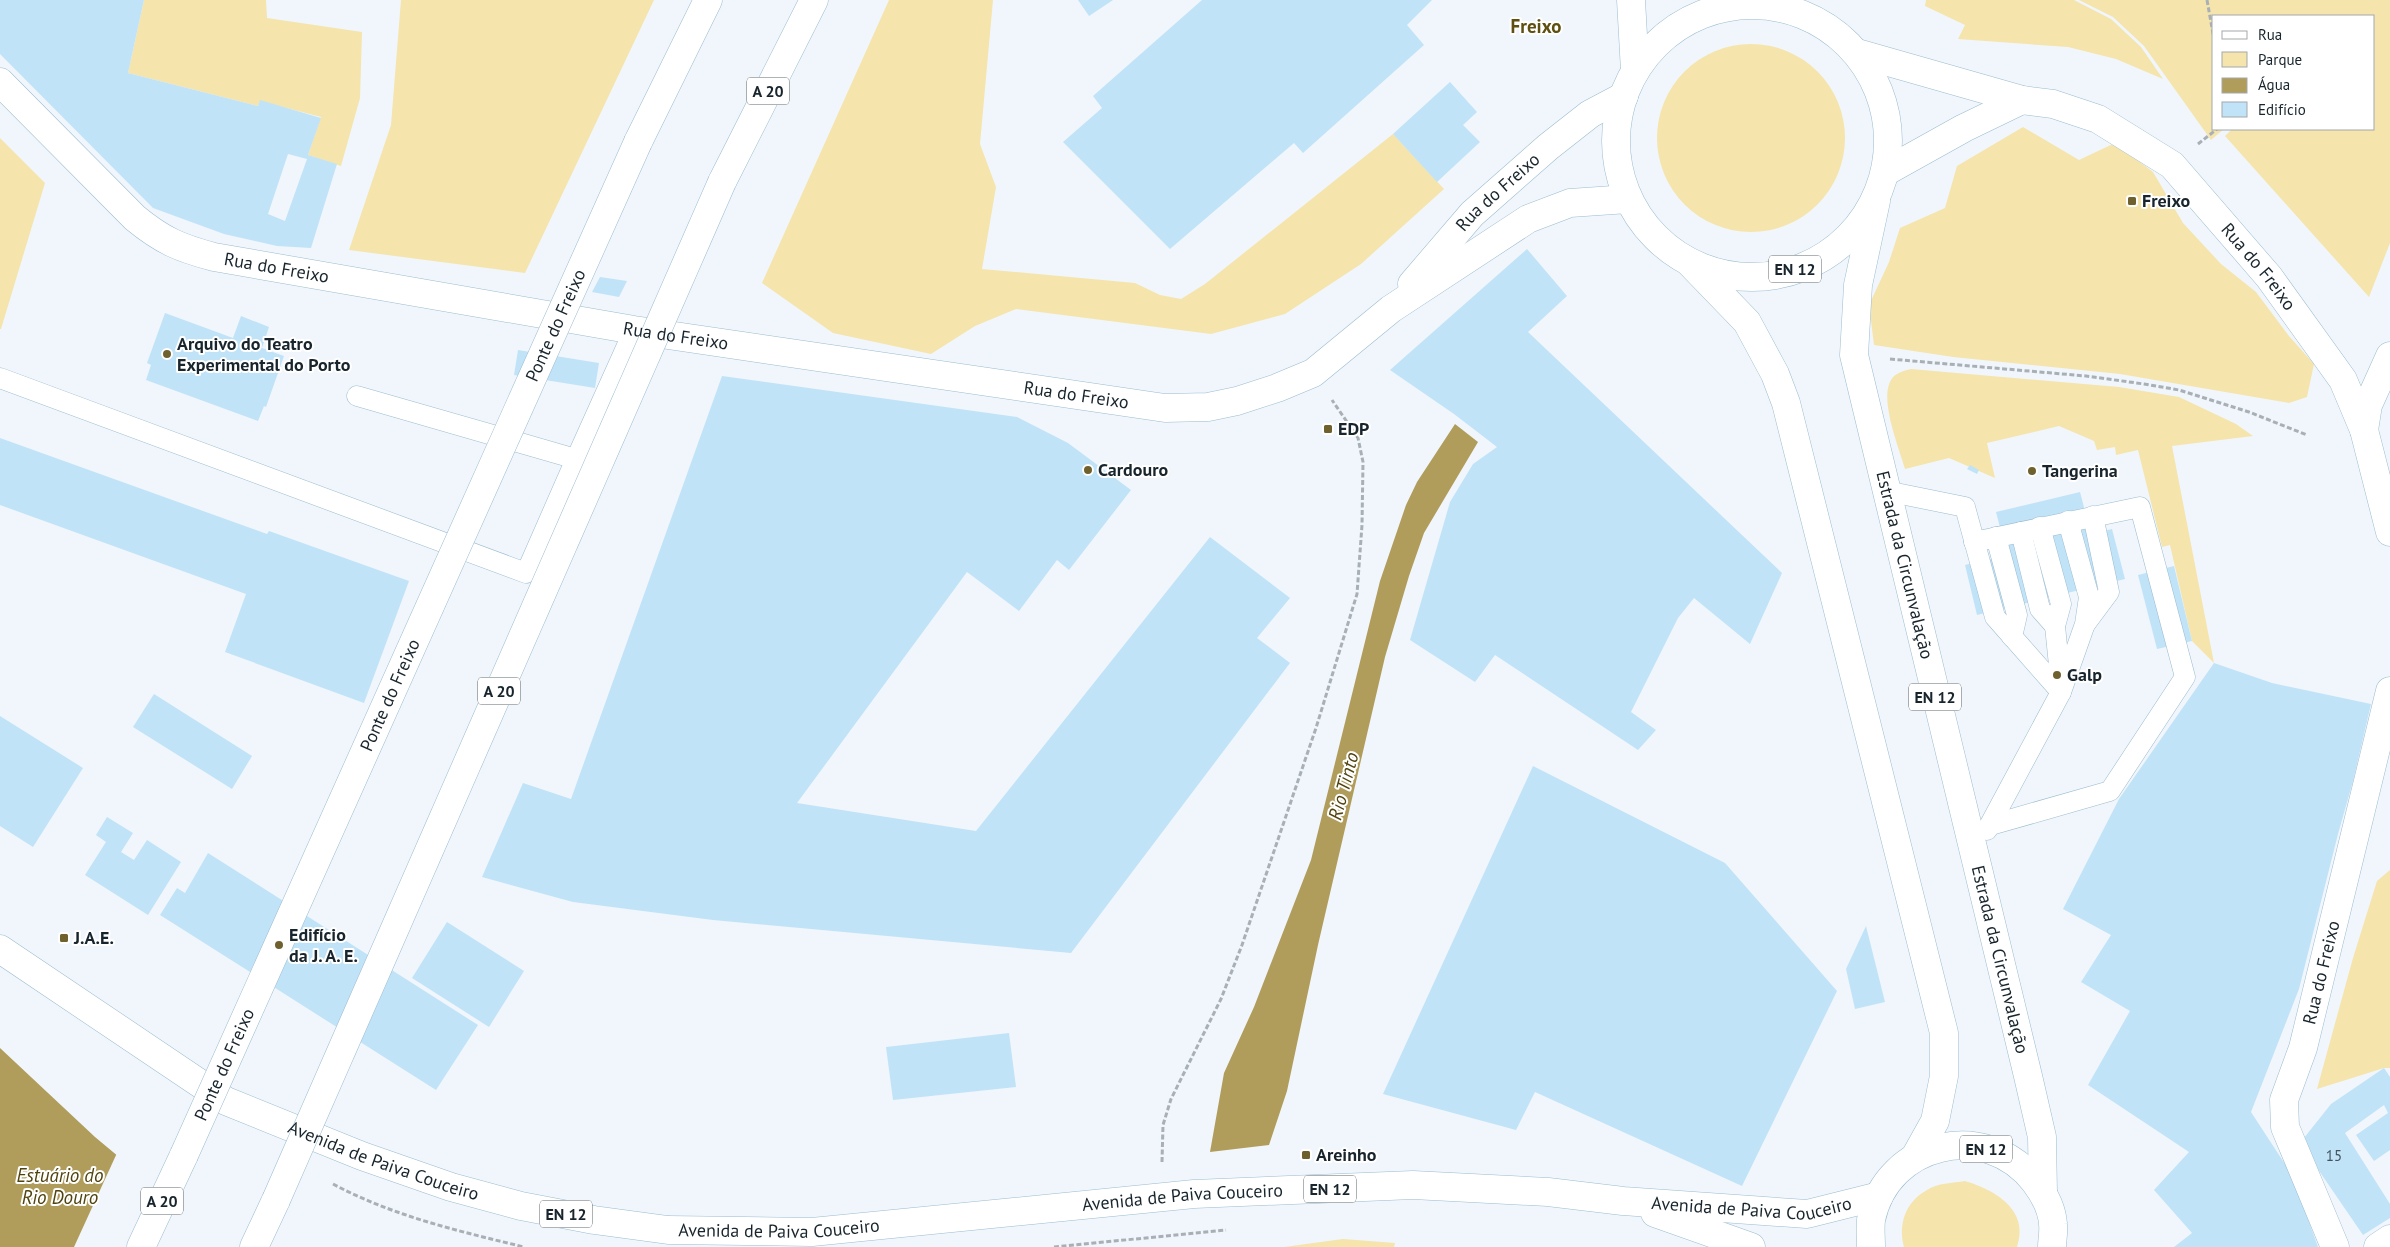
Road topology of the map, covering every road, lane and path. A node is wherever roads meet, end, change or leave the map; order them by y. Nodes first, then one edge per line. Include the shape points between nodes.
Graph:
1 (708, 0) edge
2 (814, 0) edge
3 (1631, 0) edge
4 (2207, 0) edge
5 (1754, 2) edge
6 (1813, 10) edge
7 (2212, 28) edge
8 (1856, 53) junction
9 (1634, 71) junction
10 (0, 82) edge
11 (1624, 96) junction
12 (2022, 100) junction
13 (1885, 172) junction
14 (1628, 199) junction
15 (1876, 201) junction
16 (1688, 262) junction
17 (1391, 309) junction
18 (634, 330) junction
19 (2390, 356) edge
20 (1900, 360) dead end
21 (1313, 373) junction
22 (0, 378) edge
23 (357, 396) dead end
24 (2364, 430) junction
25 (2307, 435) dead end
26 (576, 459) junction
27 (1886, 491) junction
28 (2093, 516) junction
29 (2068, 522) junction
30 (2030, 530) junction
31 (2390, 532) edge
32 (1996, 537) junction
33 (1974, 542) junction
34 (2085, 624) junction
35 (2012, 637) junction
36 (2390, 691) edge
37 (2061, 692) junction
38 (1991, 825) junction
39 (1972, 853) junction
40 (0, 949) edge
41 (1915, 1157) junction
42 (1162, 1170) dead end
43 (2043, 1192) junction
44 (1879, 1196) junction
45 (1623, 1201) junction
46 (2057, 1239) edge
47 (2390, 1239) edge
48 (141, 1247) edge
49 (254, 1247) edge
50 (1751, 1247) edge
51 (1871, 1247) edge
52 (2335, 1247) edge
53 (2378, 1247) edge

1 - 48 main road, Ponte do Freixo / A 20, bridge via 638,142
2 - 49 main road, A 20, bridge via 722,182
3 - 9 main road
4 - 7 path
5 - 6 main road, EN 12 via 1787,9
5 - 9 main road, EN 12 via 1720,8 1686,21 1657,42
6 - 8 main road, EN 12
8 - 12 main road, Rua do Freixo
8 - 13 main road, EN 12 via 1878,86 1888,124
9 - 11 main road, EN 12
10 - 18 main road, Rua do Freixo via 135,218 158,237 186,250
11 - 14 main road, EN 12 via 1618,112 1616,156
11 - 17 main road, Rua do Freixo via 1590,114 1472,214
12 - 13 main road
12 - 24 main road, Rua do Freixo via 2053,104 2098,119 2172,165 2269,277 2343,380
13 - 15 main road, EN 12
14 - 16 main road, EN 12 via 1653,235
14 - 17 main road, Rua do Freixo via 1570,203 1528,219
15 - 16 main road, EN 12 via 1851,237 1816,262 1774,276 1730,276
15 - 27 main road, Estrada da Circunvalação / EN 12 via 1858,285 1854,355
16 - 41 main road, EN 12 via 1747,322 1776,374 1786,402 1944,1033 1944,1076 1935,1121
17 - 21 main road, Rua do Freixo
18 - 21 main road, Rua do Freixo via 1165,408 1208,407 1237,401
18 - 26 lane
19 - 24 main road via 2368,405
20 - 25 path via 2086,376 2178,390 2249,412
21 - 42 path via 1358,438 1364,462 1357,594 1316,728 1242,945 1222,999 1171,1099 1162,1125
22 - 26 lane via 526,573
23 - 26 lane
24 - 31 main road, Rua do Freixo
27 - 33 lane via 1965,507
27 - 39 main road, Estrada da Circunvalação / EN 12
28 - 29 lane
28 - 34 lane via 2109,592
28 - 38 lane via 2140,507 2185,677 2110,791
29 - 30 lane
29 - 34 lane via 2089,597
30 - 32 lane
30 - 37 lane via 2061,604 2055,626
32 - 33 lane
32 - 35 lane via 2017,615
33 - 35 lane via 1995,617
34 - 37 lane
35 - 37 lane
36 - 52 main road, Rua do Freixo via 2304,1048 2284,1100 2285,1127
37 - 38 lane
38 - 39 lane
39 - 43 main road, Estrada da Circunvalação / EN 12 via 2042,1137
40 - 45 main road, Avenida de Paiva Couceiro / EN 12 via 226,1101 422,1178 521,1206 594,1220 668,1230 812,1232 1194,1194 1413,1185 1548,1192
41 - 43 main road, EN 12 via 1942,1146 1972,1145 2000,1153 2024,1168
41 - 44 main road, EN 12 via 1894,1174
43 - 46 main road, EN 12
44 - 45 main road, Avenida de Paiva Couceiro via 1807,1214
44 - 51 main road, EN 12 via 1871,1221
45 - 50 main road, Avenida de Paiva Couceiro
47 - 53 main road

